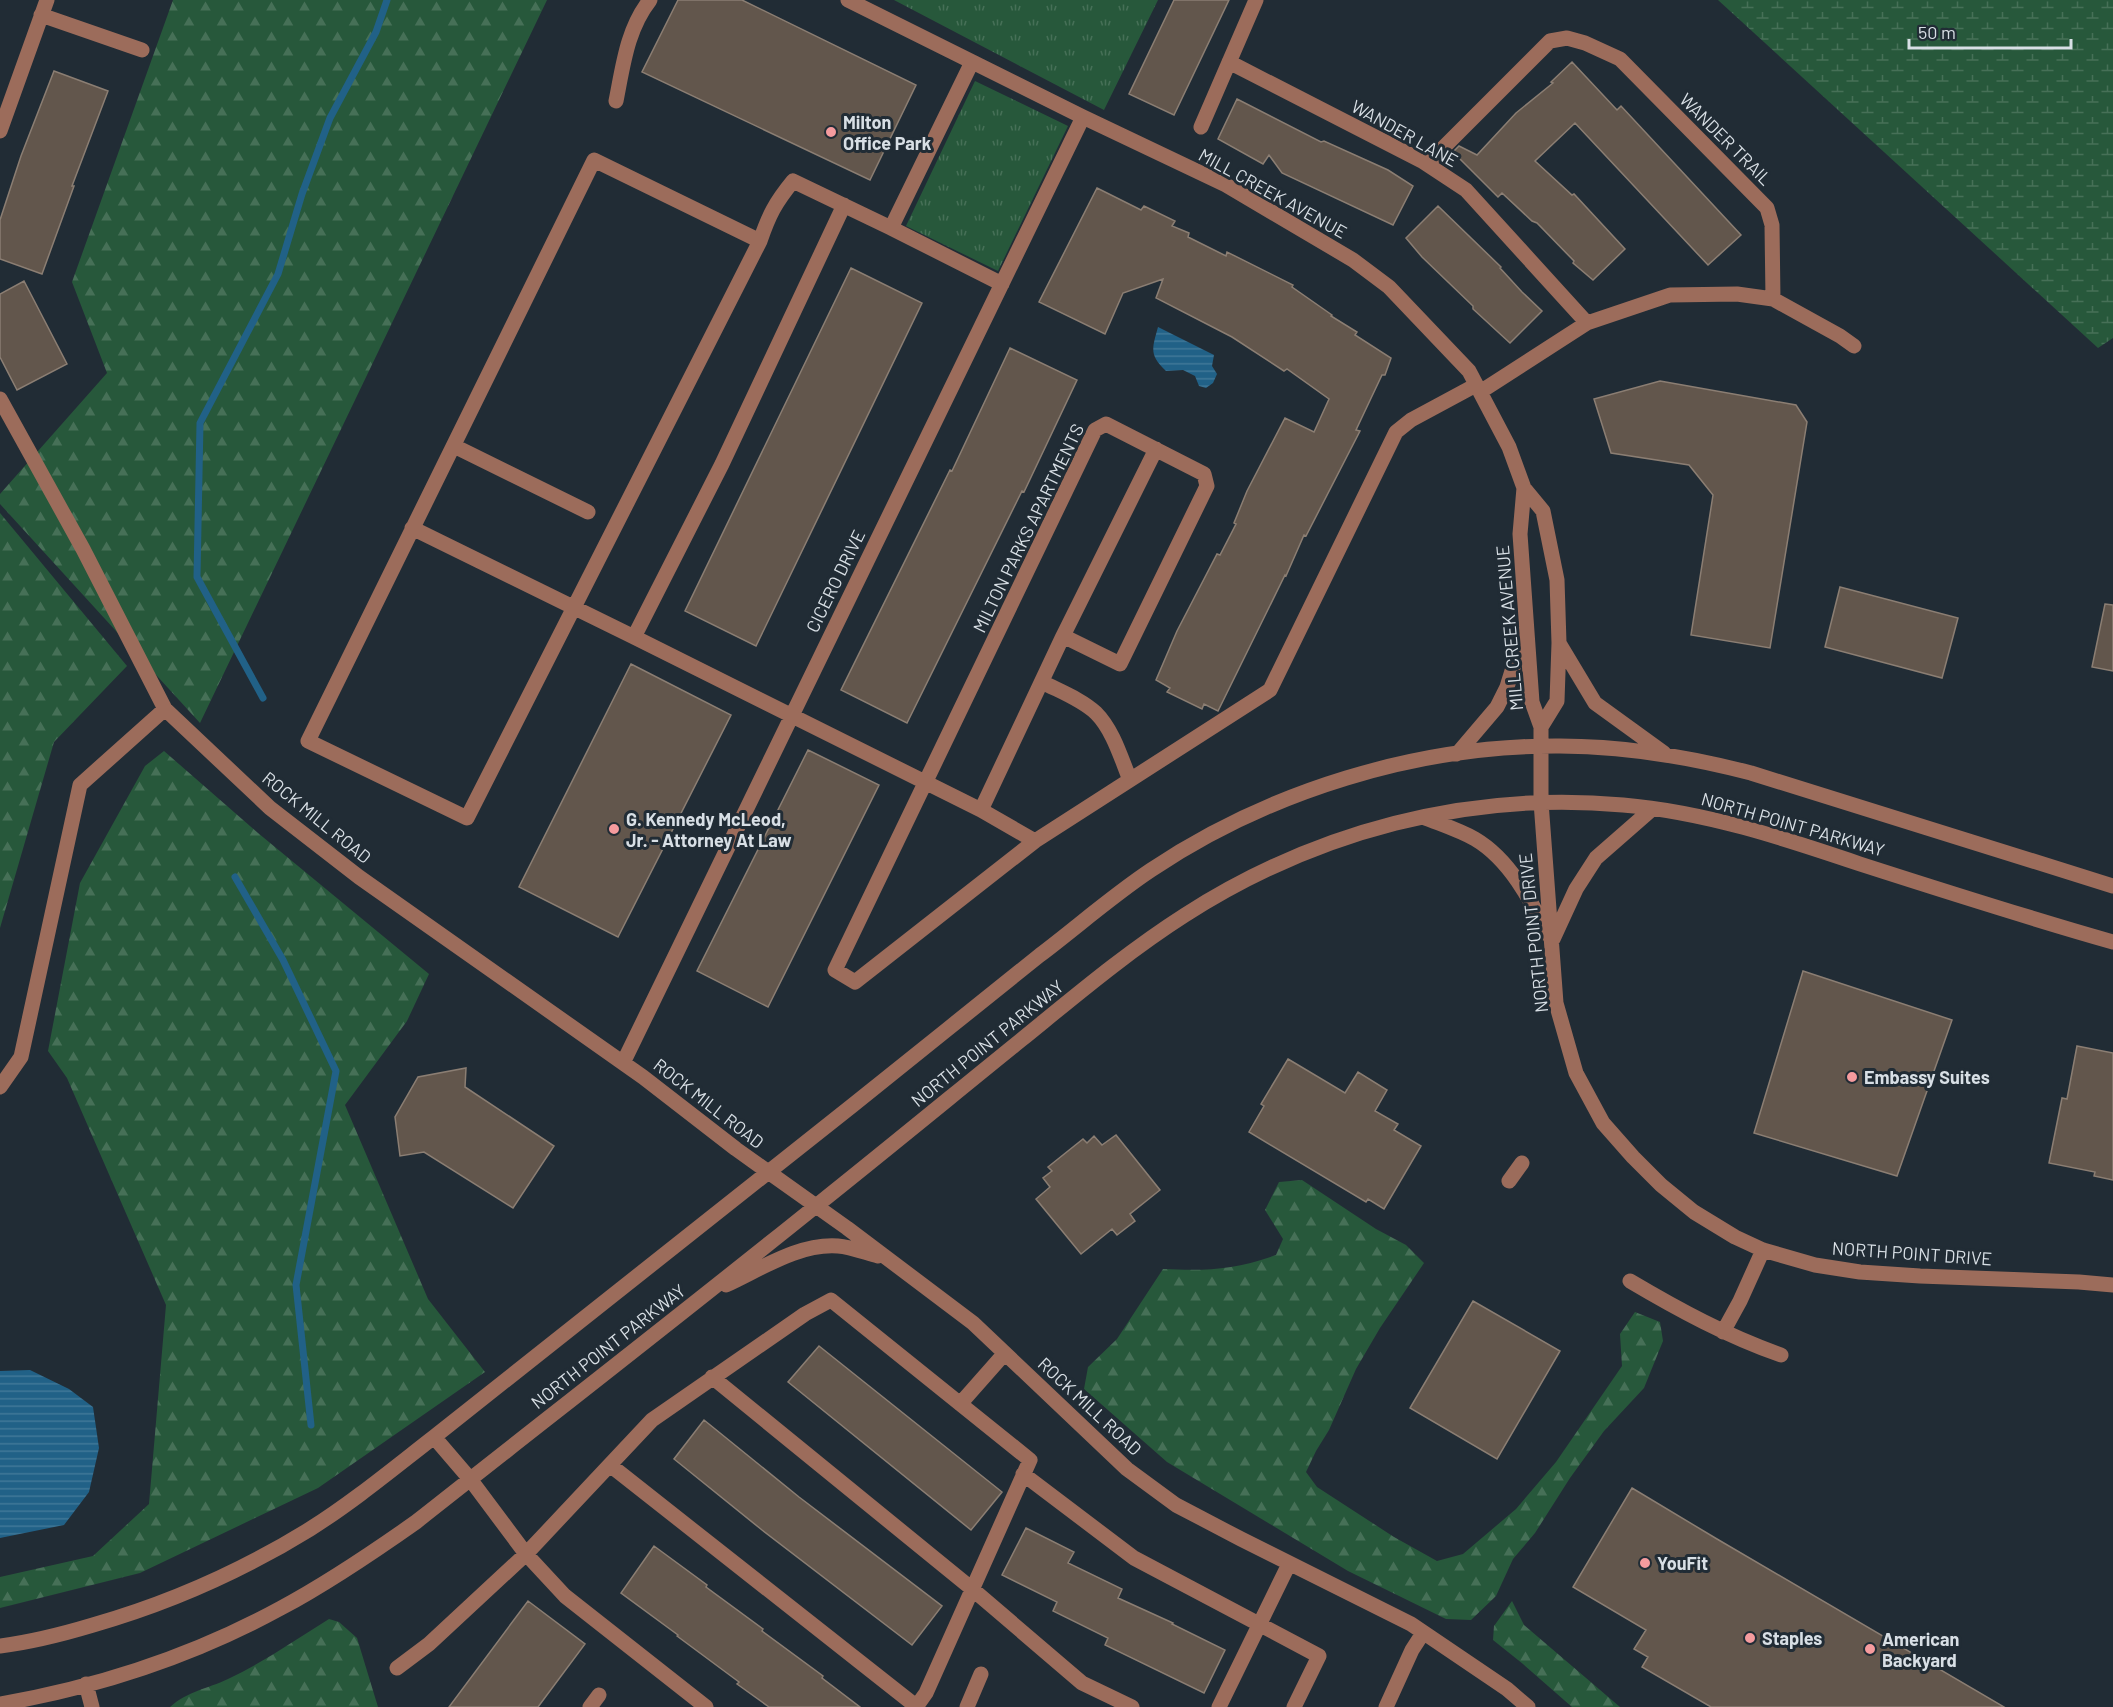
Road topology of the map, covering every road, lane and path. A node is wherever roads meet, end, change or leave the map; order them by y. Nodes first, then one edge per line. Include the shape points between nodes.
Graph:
1 (47, 0) edge
2 (650, 0) edge
3 (848, 0) edge
4 (1256, 0) edge
5 (41, 15) junction
6 (141, 50) dead end
7 (972, 62) junction
8 (1229, 62) junction
9 (616, 101) dead end
10 (1083, 117) junction
11 (1201, 127) dead end
12 (0, 131) edge
13 (1427, 164) junction
14 (844, 205) junction
15 (891, 228) junction
16 (760, 241) junction
17 (1002, 284) junction
18 (1773, 299) junction
19 (1587, 323) junction
20 (1854, 346) dead end
21 (1478, 388) junction
22 (0, 399) edge
23 (454, 446) junction
24 (1156, 449) junction
25 (1524, 488) junction
26 (588, 512) dead end
27 (412, 528) junction
28 (574, 607) junction
29 (1527, 620) junction
30 (1064, 636) junction
31 (634, 637) junction
32 (1559, 644) junction
33 (1042, 682) junction
34 (165, 709) junction
35 (791, 716) junction
36 (1541, 727) junction
37 (1541, 747) junction
38 (1457, 754) junction
39 (1666, 755) junction
40 (1130, 780) junction
41 (926, 782) junction
42 (1541, 802) junction
43 (1652, 809) junction
44 (981, 810) junction
45 (1424, 817) junction
46 (1035, 841) junction
47 (2113, 886) edge
48 (1551, 941) junction
49 (2113, 942) edge
50 (623, 1063) junction
51 (0, 1087) edge
52 (1522, 1163) dead end
53 (767, 1172) junction
54 (1509, 1181) dead end
55 (815, 1207) junction
56 (1763, 1250) junction
57 (887, 1259) junction
58 (1630, 1281) dead end
59 (2113, 1285) edge
60 (704, 1295) junction
61 (1723, 1332) junction
62 (1005, 1353) junction
63 (1781, 1355) dead end
64 (712, 1377) junction
65 (960, 1404) junction
66 (434, 1437) junction
67 (610, 1465) junction
68 (1023, 1474) junction
69 (470, 1479) junction
70 (526, 1554) junction
71 (1289, 1564) junction
72 (971, 1588) junction
73 (1259, 1625) junction
74 (1423, 1633) junction
75 (0, 1646) edge
76 (397, 1668) dead end
77 (981, 1674) dead end
78 (86, 1684) junction
79 (0, 1704) edge
80 (695, 1704) edge
81 (92, 1707) edge
82 (916, 1707) edge
83 (967, 1707) edge
84 (1132, 1707) edge
85 (1219, 1707) edge
86 (1294, 1707) edge
87 (1386, 1707) edge
88 (1528, 1707) edge

1 - 5 street
2 - 9 street via 633,28
3 - 7 street, MILL CREEK AVENUE
4 - 8 street
5 - 6 street
5 - 12 street
7 - 10 street, MILL CREEK AVENUE
7 - 15 street
8 - 11 street
8 - 13 street, WANDER LANE
10 - 17 street, CICERO DRIVE
10 - 21 street, MILL CREEK AVENUE via 1226,185 1353,260 1389,287 1469,371
13 - 18 street, WANDER TRAIL via 1550,41 1567,38 1585,43 1620,59 1767,208 1772,225
13 - 19 street, WANDER LANE via 1466,190
14 - 15 street
14 - 16 street via 793,181 770,212
14 - 31 street via 722,464
15 - 17 street
16 - 23 street via 594,160
16 - 28 street
17 - 35 street, CICERO DRIVE
18 - 19 street via 1737,294 1670,295
18 - 20 street
19 - 21 street
21 - 25 street, MILL CREEK AVENUE via 1509,447
21 - 40 street, MILTON PARKS APARTMENTS via 1411,420 1396,432 1270,690
22 - 34 street, ROCK MILL ROAD
23 - 26 street
23 - 27 street
24 - 30 street
24 - 30 street, MILTON PARKS APARTMENTS via 1204,474 1207,486 1120,664
24 - 41 street, MILTON PARKS APARTMENTS via 1106,424 1095,429
25 - 29 street, MILL CREEK AVENUE via 1520,534
25 - 32 street, MILL CREEK AVENUE via 1543,511 1549,537 1557,580
27 - 28 street
27 - 28 street via 308,741 372,773 467,818
28 - 31 street
29 - 36 street, MILL CREEK AVENUE via 1532,702
29 - 38 street via 1497,708
30 - 33 street
31 - 35 street
32 - 36 street, MILL CREEK AVENUE via 1557,701
32 - 39 street via 1595,704
33 - 40 street via 1095,712 1110,733
33 - 44 street
34 - 50 street, ROCK MILL ROAD via 270,808 350,870
34 - 51 street via 80,785 21,1057
35 - 41 street
35 - 50 street, CICERO DRIVE
36 - 37 street, MILL CREEK AVENUE
37 - 38 street, NORTH POINT PARKWAY
37 - 39 street, NORTH POINT PARKWAY
37 - 42 street, NORTH POINT DRIVE
38 - 53 street, NORTH POINT PARKWAY via 1313,790 1232,823 1189,846 1119,893
39 - 47 street, NORTH POINT PARKWAY via 1751,772
40 - 46 street, MILTON PARKS APARTMENTS
41 - 44 street
41 - 46 street, MILTON PARKS APARTMENTS via 835,970 855,982
42 - 43 street, NORTH POINT PARKWAY
42 - 45 street, NORTH POINT PARKWAY via 1482,805
42 - 48 street, NORTH POINT DRIVE
43 - 48 street via 1596,858
43 - 49 street, NORTH POINT PARKWAY via 1744,827
44 - 46 street
45 - 48 street via 1475,839 1495,855 1528,894
45 - 55 street, NORTH POINT PARKWAY via 1340,839 1297,856 1254,875 1180,918 1070,1000
48 - 56 street, NORTH POINT DRIVE via 1556,1003 1576,1073 1604,1123 1661,1185 1694,1212
50 - 53 street, ROCK MILL ROAD
52 - 54 street
53 - 55 street, ROCK MILL ROAD
53 - 66 street, NORTH POINT PARKWAY
55 - 57 street, ROCK MILL ROAD
55 - 60 street, NORTH POINT PARKWAY
56 - 59 street, NORTH POINT DRIVE via 1815,1265 1860,1272
56 - 61 street
57 - 60 street via 841,1246 822,1246 800,1251
57 - 62 street, ROCK MILL ROAD via 973,1323
58 - 61 street
60 - 69 street, NORTH POINT PARKWAY
61 - 63 street
62 - 65 street
62 - 71 street, ROCK MILL ROAD via 1128,1469 1176,1504
64 - 65 street via 831,1300
64 - 67 street via 652,1420
64 - 72 street
65 - 68 street via 1029,1460
66 - 69 street
66 - 75 street, NORTH POINT PARKWAY via 310,1528 207,1585 114,1619
67 - 70 street
67 - 82 street
68 - 72 street
68 - 73 street via 1134,1558
69 - 70 street
69 - 78 street, NORTH POINT PARKWAY via 369,1555 280,1609 189,1652
70 - 76 street via 429,1644
70 - 80 street via 565,1596
71 - 73 street
71 - 74 street, ROCK MILL ROAD
72 - 82 street via 926,1693
72 - 84 street via 1082,1683
73 - 85 street
73 - 86 street via 1319,1656
74 - 87 street
74 - 88 street, ROCK MILL ROAD via 1508,1689
77 - 83 street
78 - 79 street, NORTH POINT PARKWAY
78 - 81 street

